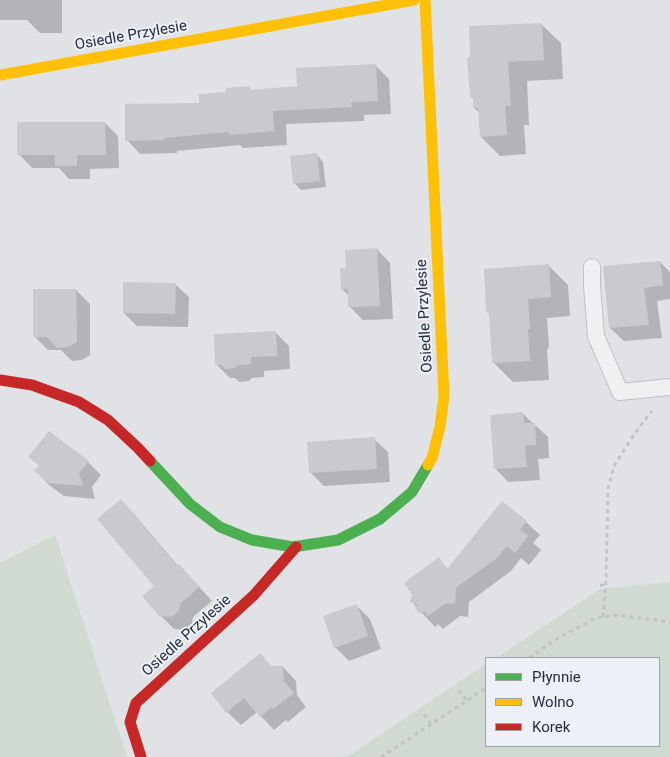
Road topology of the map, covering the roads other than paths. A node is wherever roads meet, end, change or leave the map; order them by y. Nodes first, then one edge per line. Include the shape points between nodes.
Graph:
1 (414, 0) edge
2 (425, 0) edge
3 (0, 75) edge
4 (592, 267) dead end
5 (0, 380) edge
6 (669, 387) edge
7 (296, 547) junction
8 (142, 757) edge

1 - 3 street, Osiedle Przylesie
2 - 7 street, Osiedle Przylesie via 444,396 440,427 432,458 412,492 380,519 338,540
4 - 6 lane via 596,336 620,392
5 - 7 street, Osiedle Przylesie via 32,385 79,402 108,420 190,504 220,527 252,540
7 - 8 street, Osiedle Przylesie via 254,595 136,703 130,722

